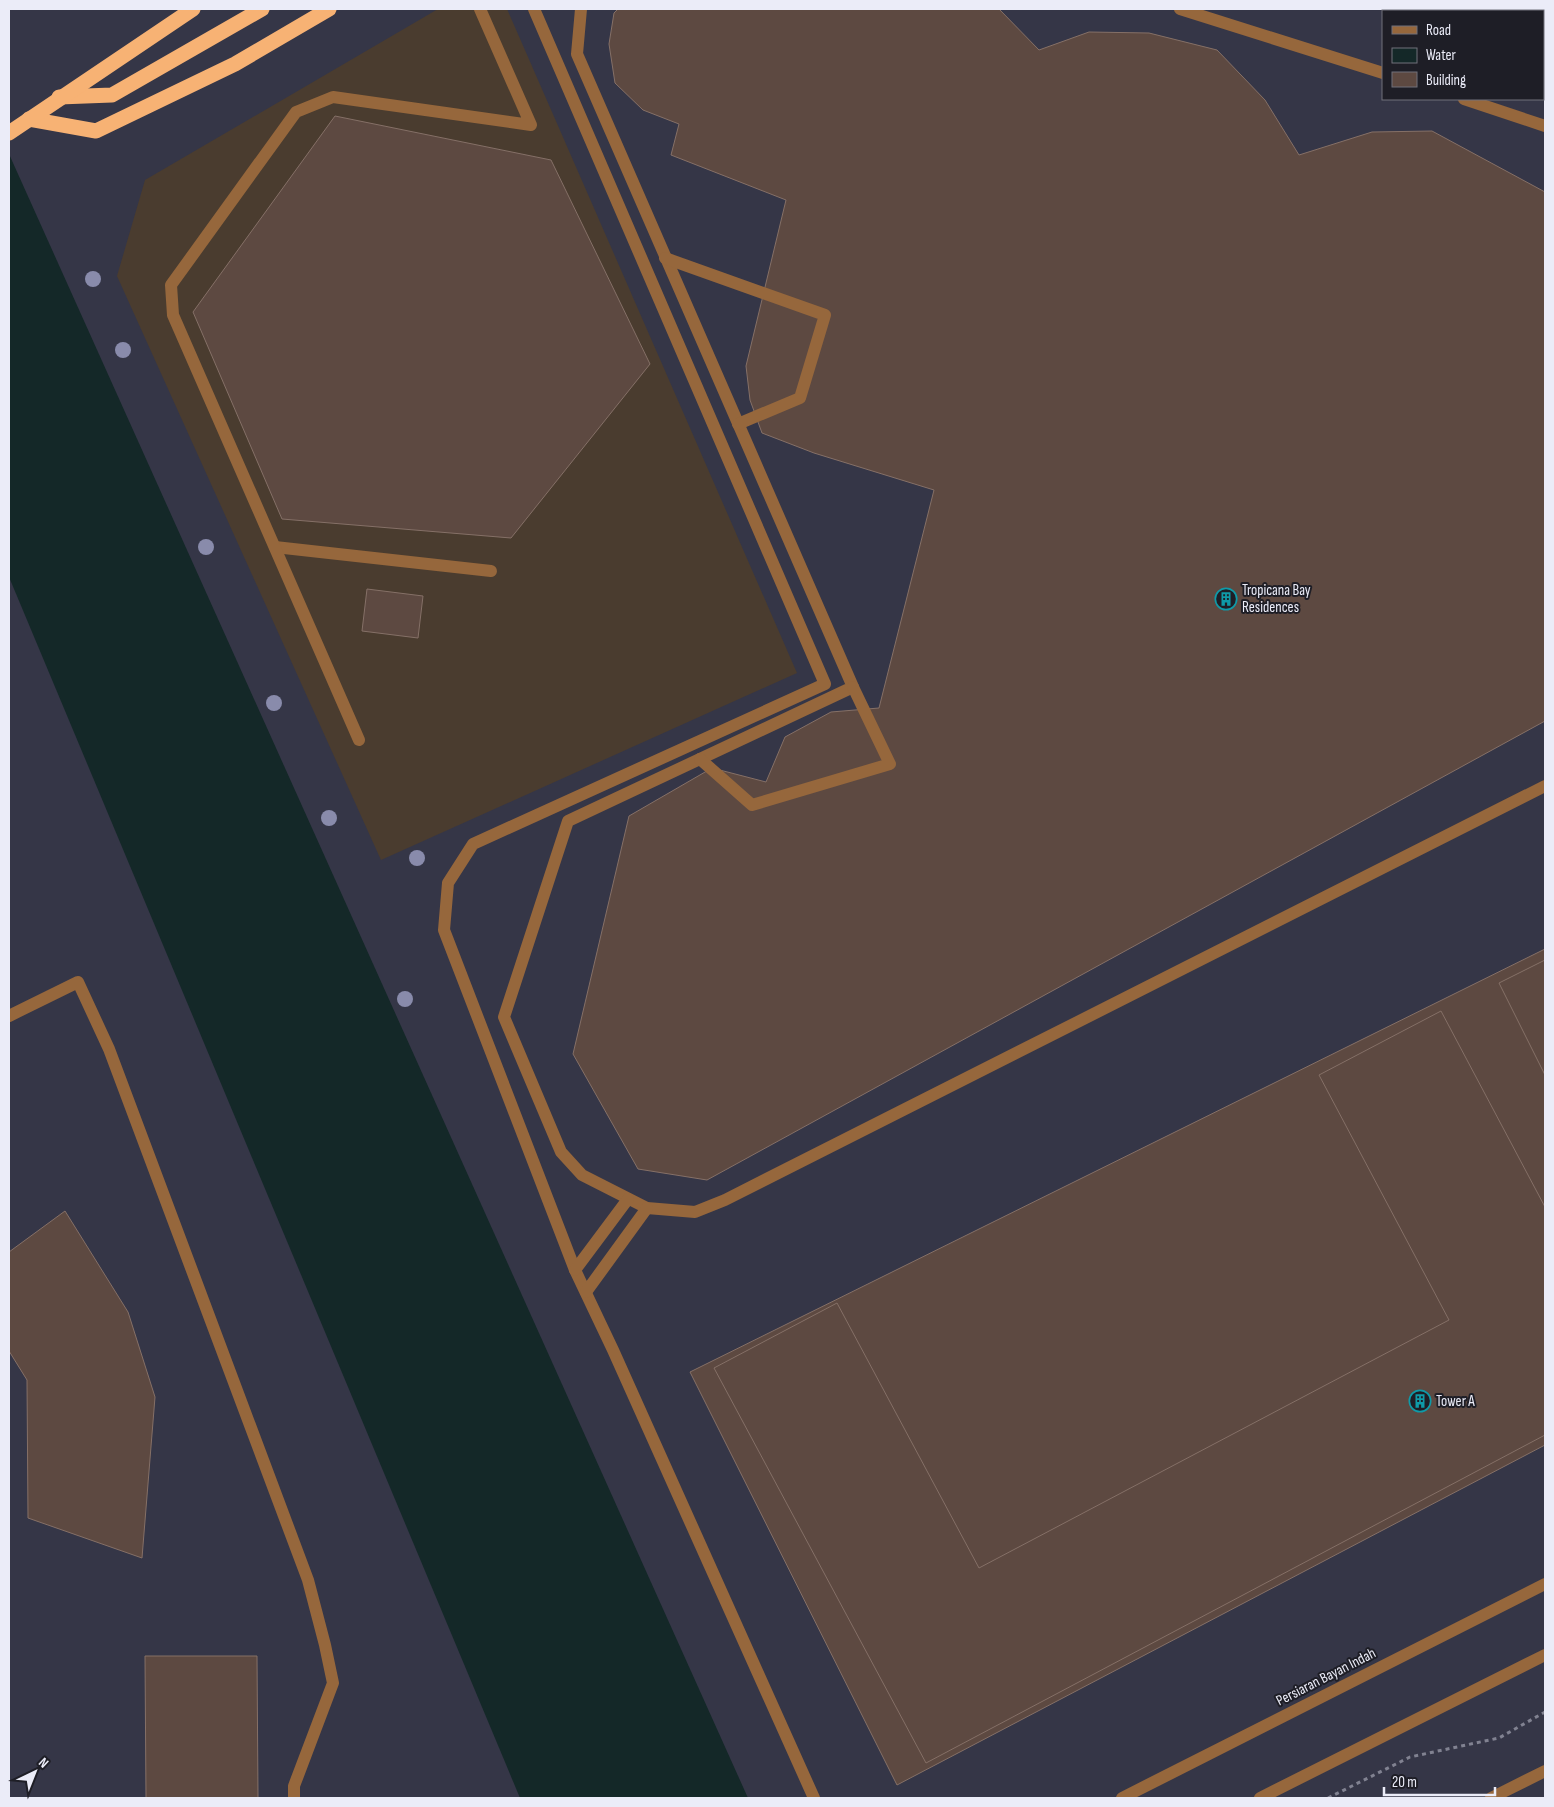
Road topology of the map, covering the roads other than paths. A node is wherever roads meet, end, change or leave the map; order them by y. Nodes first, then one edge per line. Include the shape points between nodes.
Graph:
1 (192, 9) edge
2 (262, 9) edge
3 (329, 9) edge
4 (480, 9) edge
5 (534, 9) edge
6 (581, 9) edge
7 (1180, 9) edge
8 (1382, 73) edge
9 (59, 97) junction
10 (1467, 100) edge
11 (19, 126) edge
12 (1545, 126) edge
13 (665, 258) junction
14 (738, 424) junction
15 (275, 548) junction
16 (491, 571) dead end
17 (853, 687) junction
18 (359, 740) dead end
19 (700, 759) junction
20 (1545, 786) edge
21 (9, 1016) edge
22 (628, 1199) junction
23 (647, 1208) junction
24 (575, 1270) junction
25 (586, 1292) junction
26 (1545, 1584) edge
27 (1545, 1655) edge
28 (1545, 1771) edge
29 (294, 1798) edge
30 (814, 1798) edge
31 (1122, 1798) edge
32 (1260, 1798) edge
33 (1491, 1798) edge

1 - 9 highway
2 - 9 highway via 112,94
3 - 11 highway via 235,64 96,132
4 - 15 street via 531,126 333,97 296,112 171,285 173,315
5 - 24 street via 825,684 473,844 448,883 444,930
6 - 13 street via 577,54
7 - 8 street
9 - 11 highway
10 - 12 street
13 - 14 street
13 - 14 street via 826,315 800,398
14 - 17 street
15 - 16 street
15 - 18 street
17 - 19 street
17 - 19 street via 890,764 752,805
19 - 22 street via 568,821 504,1017 561,1152 582,1175
20 - 23 street via 725,1200 695,1212
21 - 29 street via 78,982 109,1049 308,1580 333,1683 294,1786
22 - 23 street
22 - 24 street
23 - 25 street
24 - 25 street
25 - 30 street
26 - 31 street, Persiaran Bayan Indah
27 - 32 street
28 - 33 street

